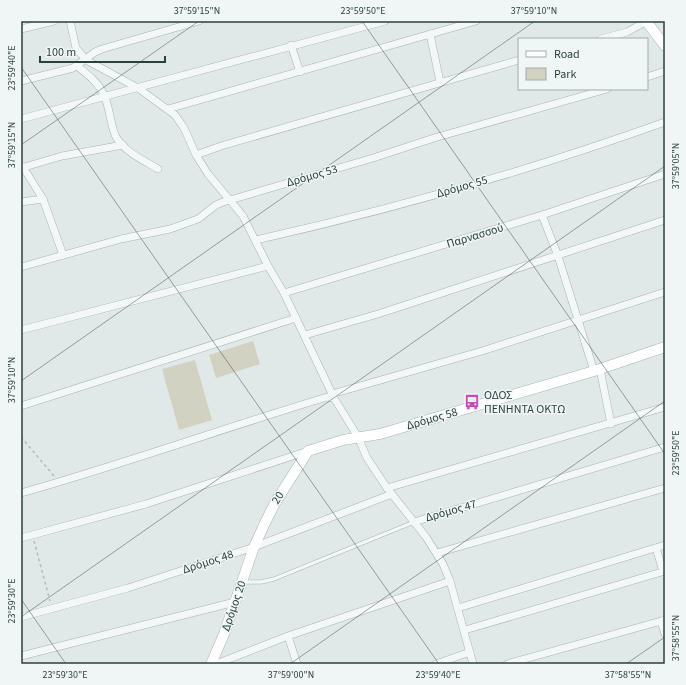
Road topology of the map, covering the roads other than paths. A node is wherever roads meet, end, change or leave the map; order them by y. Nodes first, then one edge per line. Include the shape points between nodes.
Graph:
1 (54, 21) edge
2 (70, 21) edge
3 (199, 21) edge
4 (385, 21) edge
5 (476, 21) edge
6 (646, 21) edge
7 (21, 29) edge
8 (430, 34) junction
9 (605, 38) edge
10 (291, 45) junction
11 (665, 46) edge
12 (86, 60) junction
13 (518, 60) edge
14 (77, 66) junction
15 (665, 71) edge
16 (300, 72) junction
17 (648, 77) edge
18 (21, 81) edge
19 (440, 82) junction
20 (138, 88) junction
21 (603, 90) edge
22 (105, 96) junction
23 (168, 109) junction
24 (21, 119) edge
25 (665, 122) edge
26 (123, 145) junction
27 (196, 155) junction
28 (22, 167) edge
29 (158, 168) dead end
30 (665, 174) edge
31 (42, 199) junction
32 (231, 200) junction
33 (21, 202) edge
34 (542, 215) junction
35 (665, 220) edge
36 (256, 240) junction
37 (63, 255) junction
38 (558, 256) junction
39 (268, 266) junction
40 (21, 267) edge
41 (665, 292) edge
42 (284, 293) junction
43 (296, 318) junction
44 (579, 321) junction
45 (21, 330) edge
46 (305, 335) junction
47 (665, 347) edge
48 (597, 370) junction
49 (333, 396) junction
50 (21, 406) edge
51 (665, 407) edge
52 (611, 424) junction
53 (358, 437) junction
54 (665, 448) edge
55 (308, 451) junction
56 (665, 488) edge
57 (389, 491) junction
58 (21, 493) edge
59 (414, 522) junction
60 (21, 538) edge
61 (665, 545) edge
62 (254, 547) junction
63 (656, 548) junction
64 (437, 553) junction
65 (664, 571) edge
66 (450, 581) junction
67 (242, 582) junction
68 (235, 602) junction
69 (458, 608) junction
70 (21, 617) edge
71 (663, 620) edge
72 (465, 630) junction
73 (665, 634) edge
74 (288, 636) junction
75 (470, 652) junction
76 (21, 656) edge
77 (211, 664) edge
78 (216, 664) edge
79 (297, 664) edge
80 (436, 664) edge
81 (473, 664) edge
82 (507, 664) edge

1 - 7 street
2 - 12 street via 76,48
3 - 12 street via 102,49
4 - 10 street
5 - 8 street
6 - 9 street via 627,32
6 - 11 street
8 - 16 street
8 - 19 street
10 - 16 street
10 - 20 street
12 - 14 street
12 - 20 street
13 - 19 street
14 - 18 street
14 - 22 street via 98,85
15 - 17 street
16 - 23 street
19 - 27 street
20 - 22 street
20 - 23 street
21 - 32 street, Δρόμος 53
22 - 24 street
22 - 26 street via 116,136
23 - 27 street via 180,121
25 - 36 street, Δρόμος 55 via 490,179 369,214
26 - 28 street via 62,156
26 - 29 street
27 - 32 street via 208,174
28 - 31 street
30 - 34 street, Παρνασσού
31 - 33 street
31 - 37 street
32 - 36 street via 244,216
32 - 37 street, Δρόμος 53 via 216,205 198,219 170,229
34 - 38 street
34 - 42 street, Παρνασσού
35 - 38 street
36 - 39 street
37 - 40 street, Δρόμος 53
38 - 44 street
38 - 46 street
39 - 42 street
39 - 45 street
41 - 44 street
42 - 43 street
43 - 46 street
43 - 50 street
44 - 48 street
44 - 49 street
46 - 49 street
47 - 48 street, Δρόμος 58
48 - 52 street
48 - 53 street, Δρόμος 58 via 380,434
49 - 53 street
49 - 58 street
51 - 52 street, Δρόμος 48
52 - 57 street, Δρόμος 48
53 - 55 street, Δρόμος 58
53 - 57 street via 367,458
54 - 59 street, Δρόμος 47
55 - 60 street via 146,504
55 - 62 street, 20 via 275,502
56 - 64 street
57 - 59 street
57 - 62 street, Δρόμος 48
59 - 64 street
59 - 67 lane, Δρόμος 47 via 274,579
61 - 63 street
62 - 67 street, Δρόμος 20
62 - 70 street, Δρόμος 48 via 128,588
63 - 65 street
63 - 69 street
64 - 66 street
65 - 72 street
66 - 69 street
66 - 74 street
67 - 68 street, Δρόμος 20
68 - 76 street
68 - 77 street, Δρόμος 20
69 - 72 street
71 - 73 street
71 - 82 street
72 - 75 street
74 - 78 street
74 - 79 street
75 - 80 street
75 - 81 street

